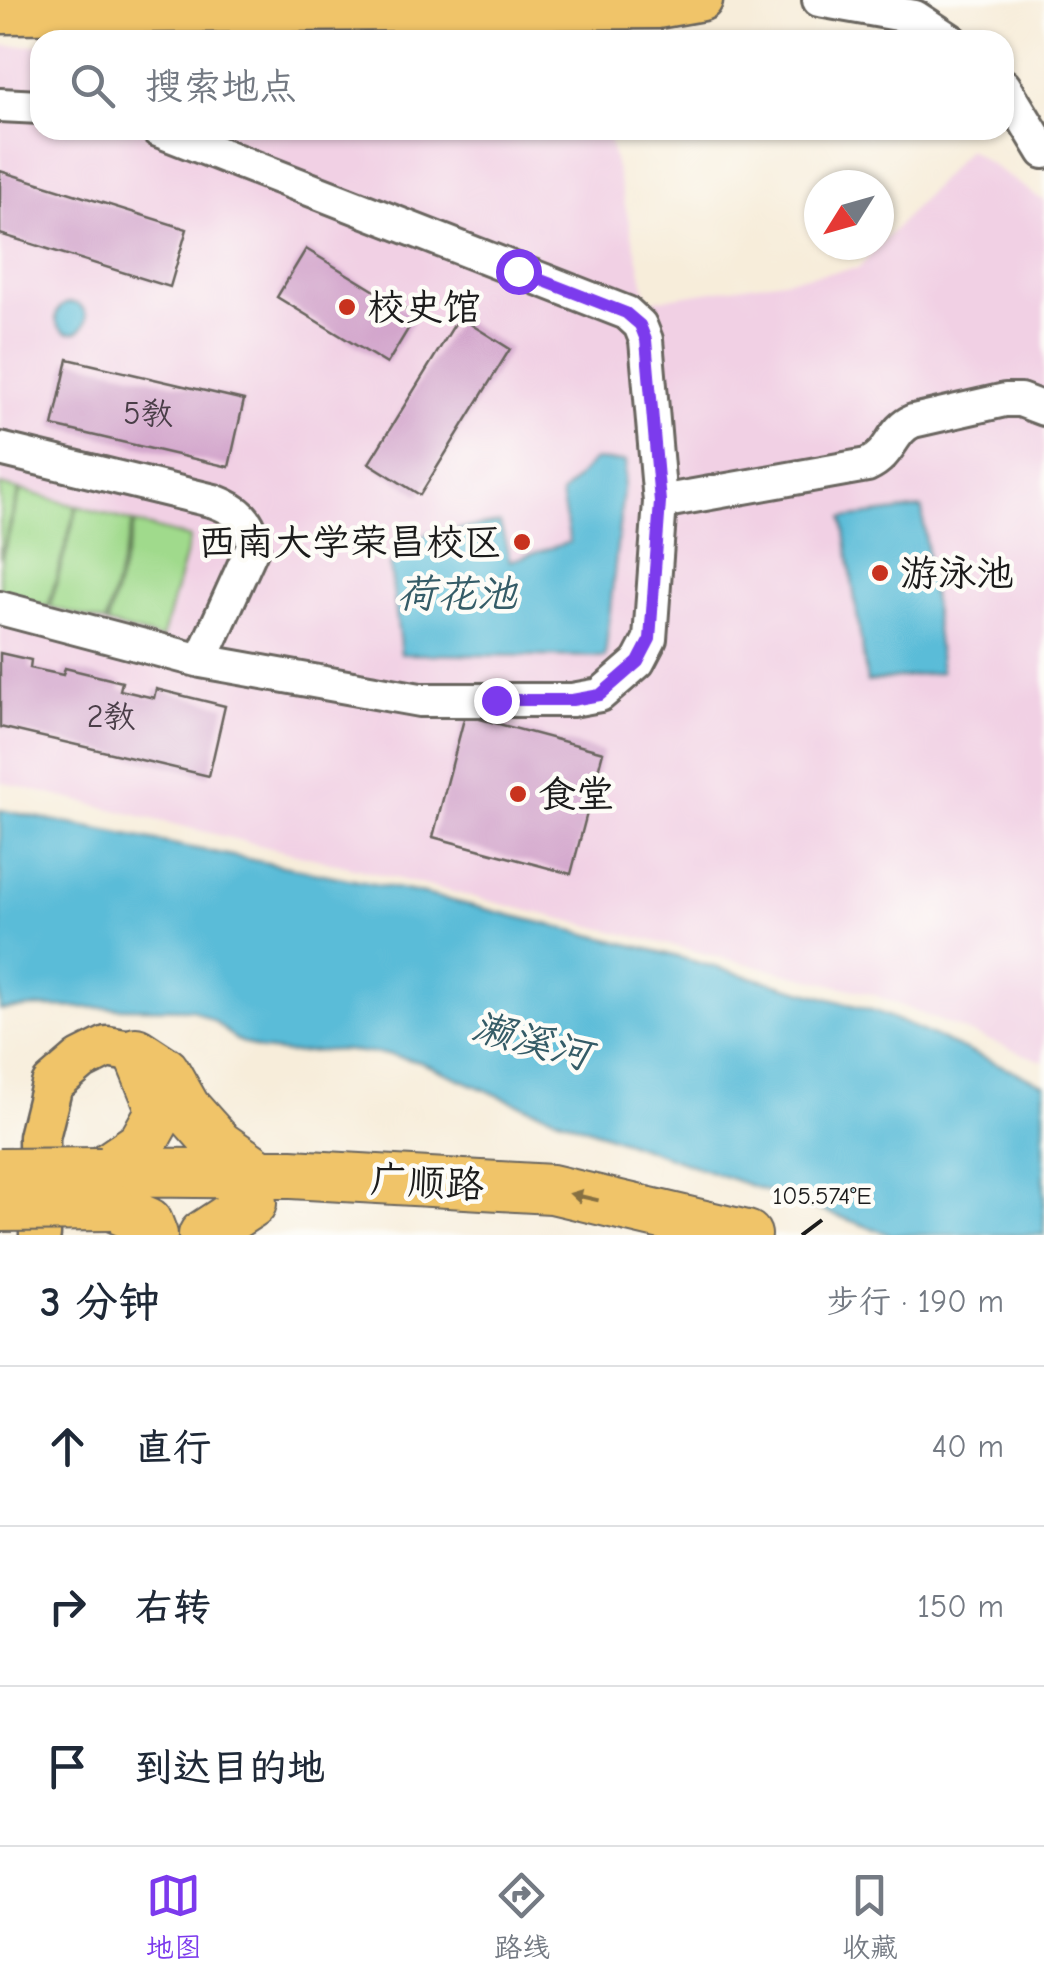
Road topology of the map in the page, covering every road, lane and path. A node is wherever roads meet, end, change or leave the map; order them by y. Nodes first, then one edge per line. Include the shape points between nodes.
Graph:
1 (702, 0) edge
2 (819, 0) edge
3 (0, 13) edge
4 (935, 30) edge
5 (1014, 102) edge
6 (0, 105) edge
7 (30, 106) edge
8 (184, 140) edge
9 (1044, 152) edge
10 (1044, 410) edge
11 (0, 449) edge
12 (660, 502) junction
13 (0, 608) edge
14 (202, 661) junction
15 (136, 1052) junction
16 (0, 1173) edge
17 (106, 1188) junction
18 (256, 1188) junction
19 (0, 1207) edge
20 (40, 1235) edge
21 (153, 1235) edge
22 (203, 1235) edge
23 (611, 1235) edge
24 (748, 1235) edge

1 - 3 main road via 657,8
2 - 4 street via 915,17
5 - 9 street
6 - 7 street
8 - 12 street via 626,313 646,340
10 - 12 street via 1006,400 913,421 903,425 885,455 867,465
11 - 14 street via 214,501 244,517 253,546
12 - 14 street via 650,639 638,662 600,695 420,700
13 - 14 street
15 - 17 highway via 160,1110
15 - 18 highway via 165,1071 186,1108
15 - 20 main road via 107,1047 52,1085 39,1137
16 - 17 highway, bridge
17 - 18 highway, 广顺路
17 - 19 highway, bridge
17 - 21 highway via 148,1222
18 - 22 highway
18 - 23 highway, 广顺路 via 551,1222
24 -> 18 highway, 广顺路 via 552,1189

